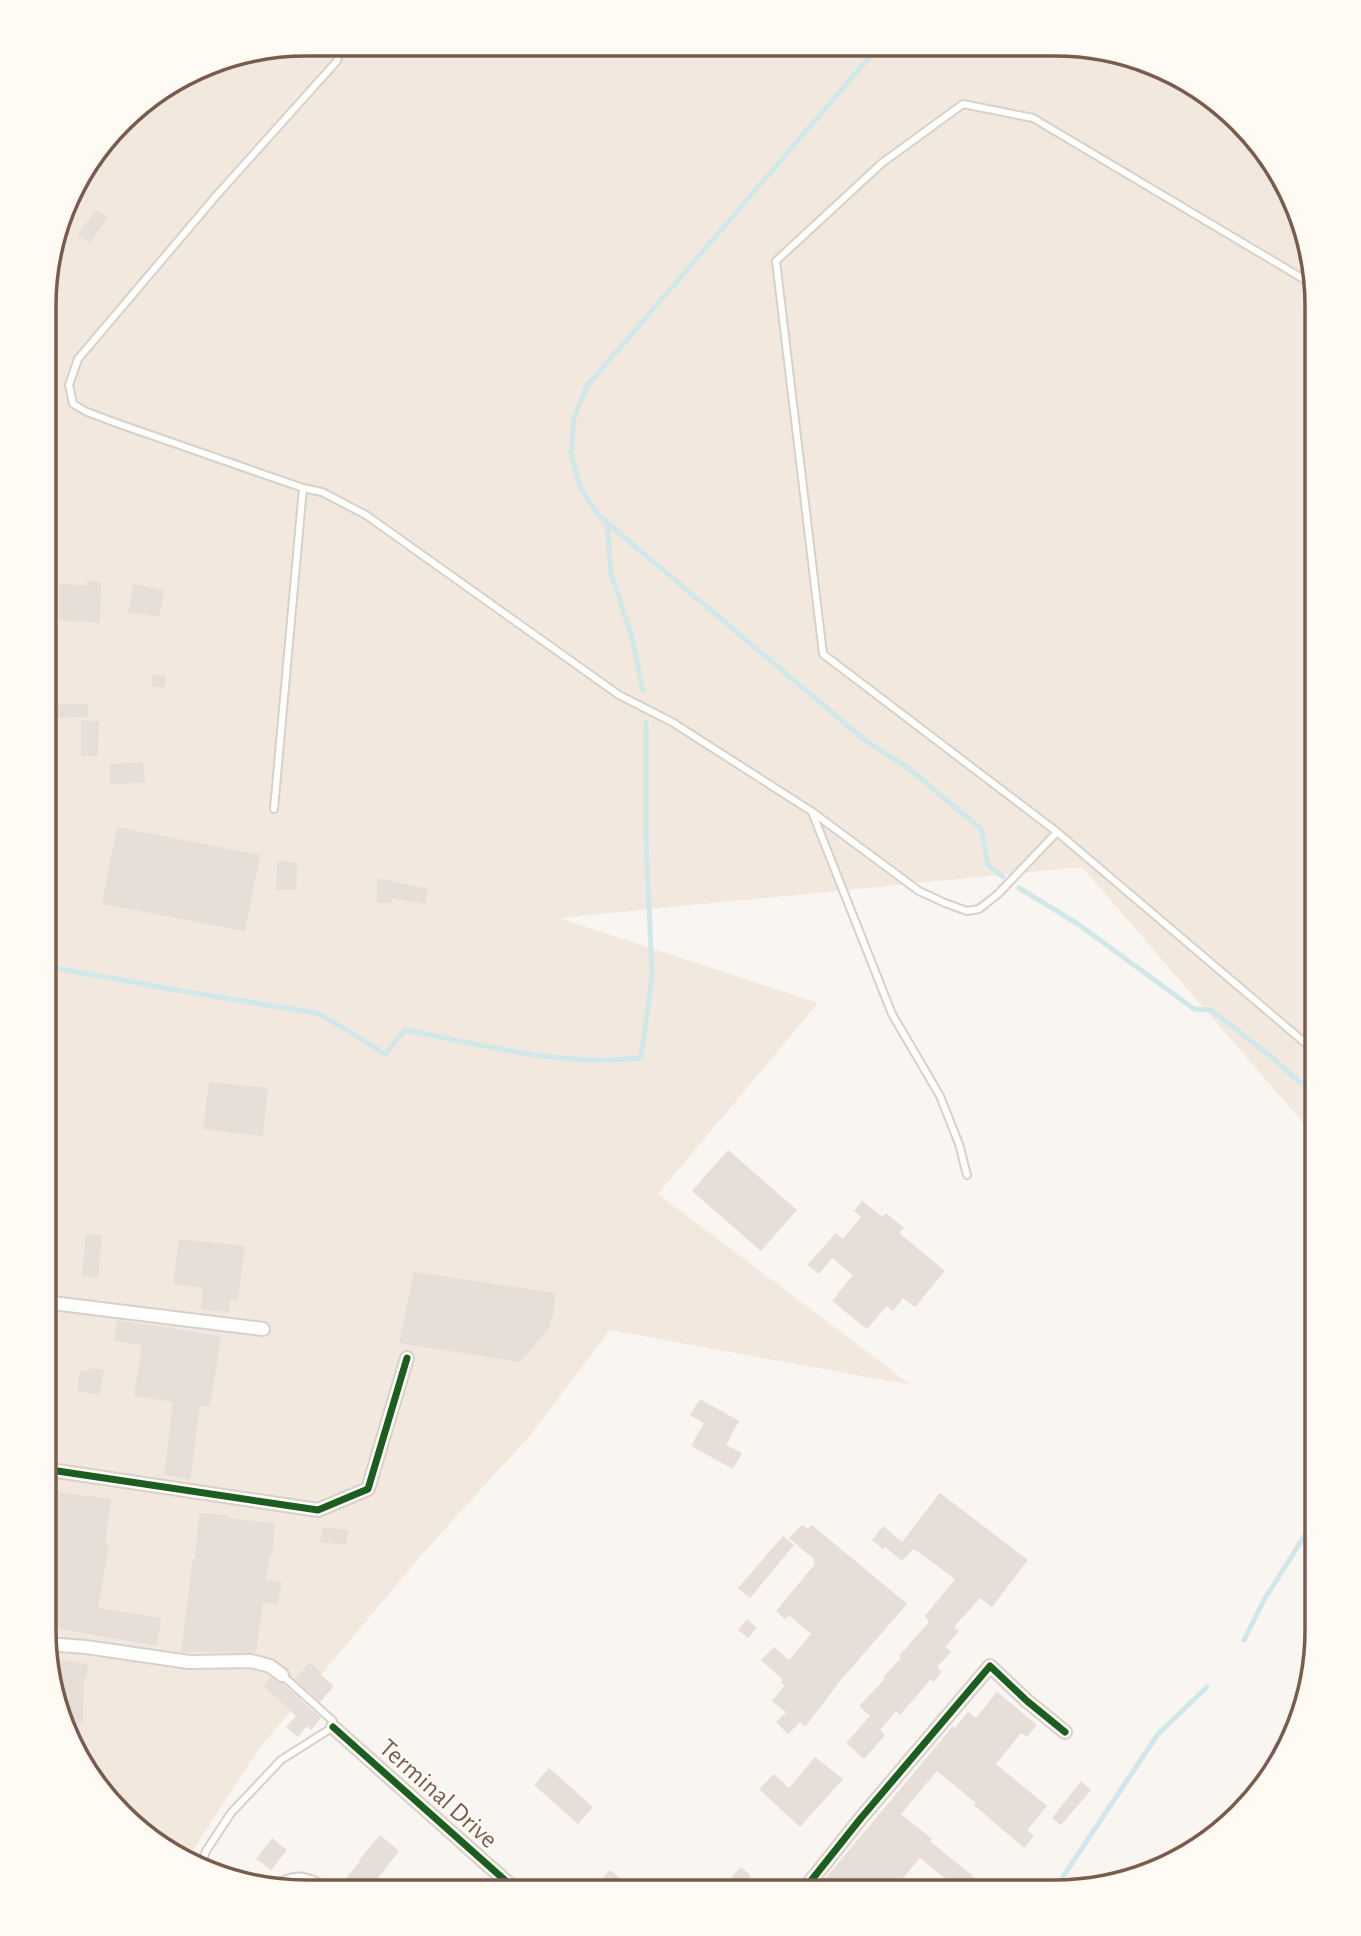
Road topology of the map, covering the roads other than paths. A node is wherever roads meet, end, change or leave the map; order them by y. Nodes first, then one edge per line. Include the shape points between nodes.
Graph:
1 (338, 57) edge
2 (1303, 279) edge
3 (303, 488) junction
4 (274, 809) dead end
5 (811, 810) junction
6 (1057, 832) junction
7 (1305, 1043) edge
8 (967, 1175) dead end
9 (56, 1303) edge
10 (263, 1329) dead end
11 (407, 1359) dead end
12 (56, 1471) edge
13 (57, 1645) edge
14 (282, 1675) joint
15 (333, 1727) junction
16 (1065, 1732) dead end
17 (204, 1858) edge
18 (503, 1880) edge
19 (812, 1880) edge

1 - 3 lane via 78,359 69,385 73,404 88,412
2 - 6 lane via 1033,118 963,104 882,163 776,261 824,654
3 - 4 lane
3 - 5 lane via 322,492 366,515 619,695 672,722
5 - 6 lane via 919,891 967,911 979,909 998,894
5 - 8 lane via 891,1014 940,1096
6 - 7 lane
9 - 10 street
11 - 12 street via 368,1489 318,1510
13 - 14 street via 189,1662 251,1661
14 - 15 lane via 333,1721
15 - 17 lane via 281,1760 231,1813
15 - 18 street, Terminal Drive
16 - 19 street via 990,1666

